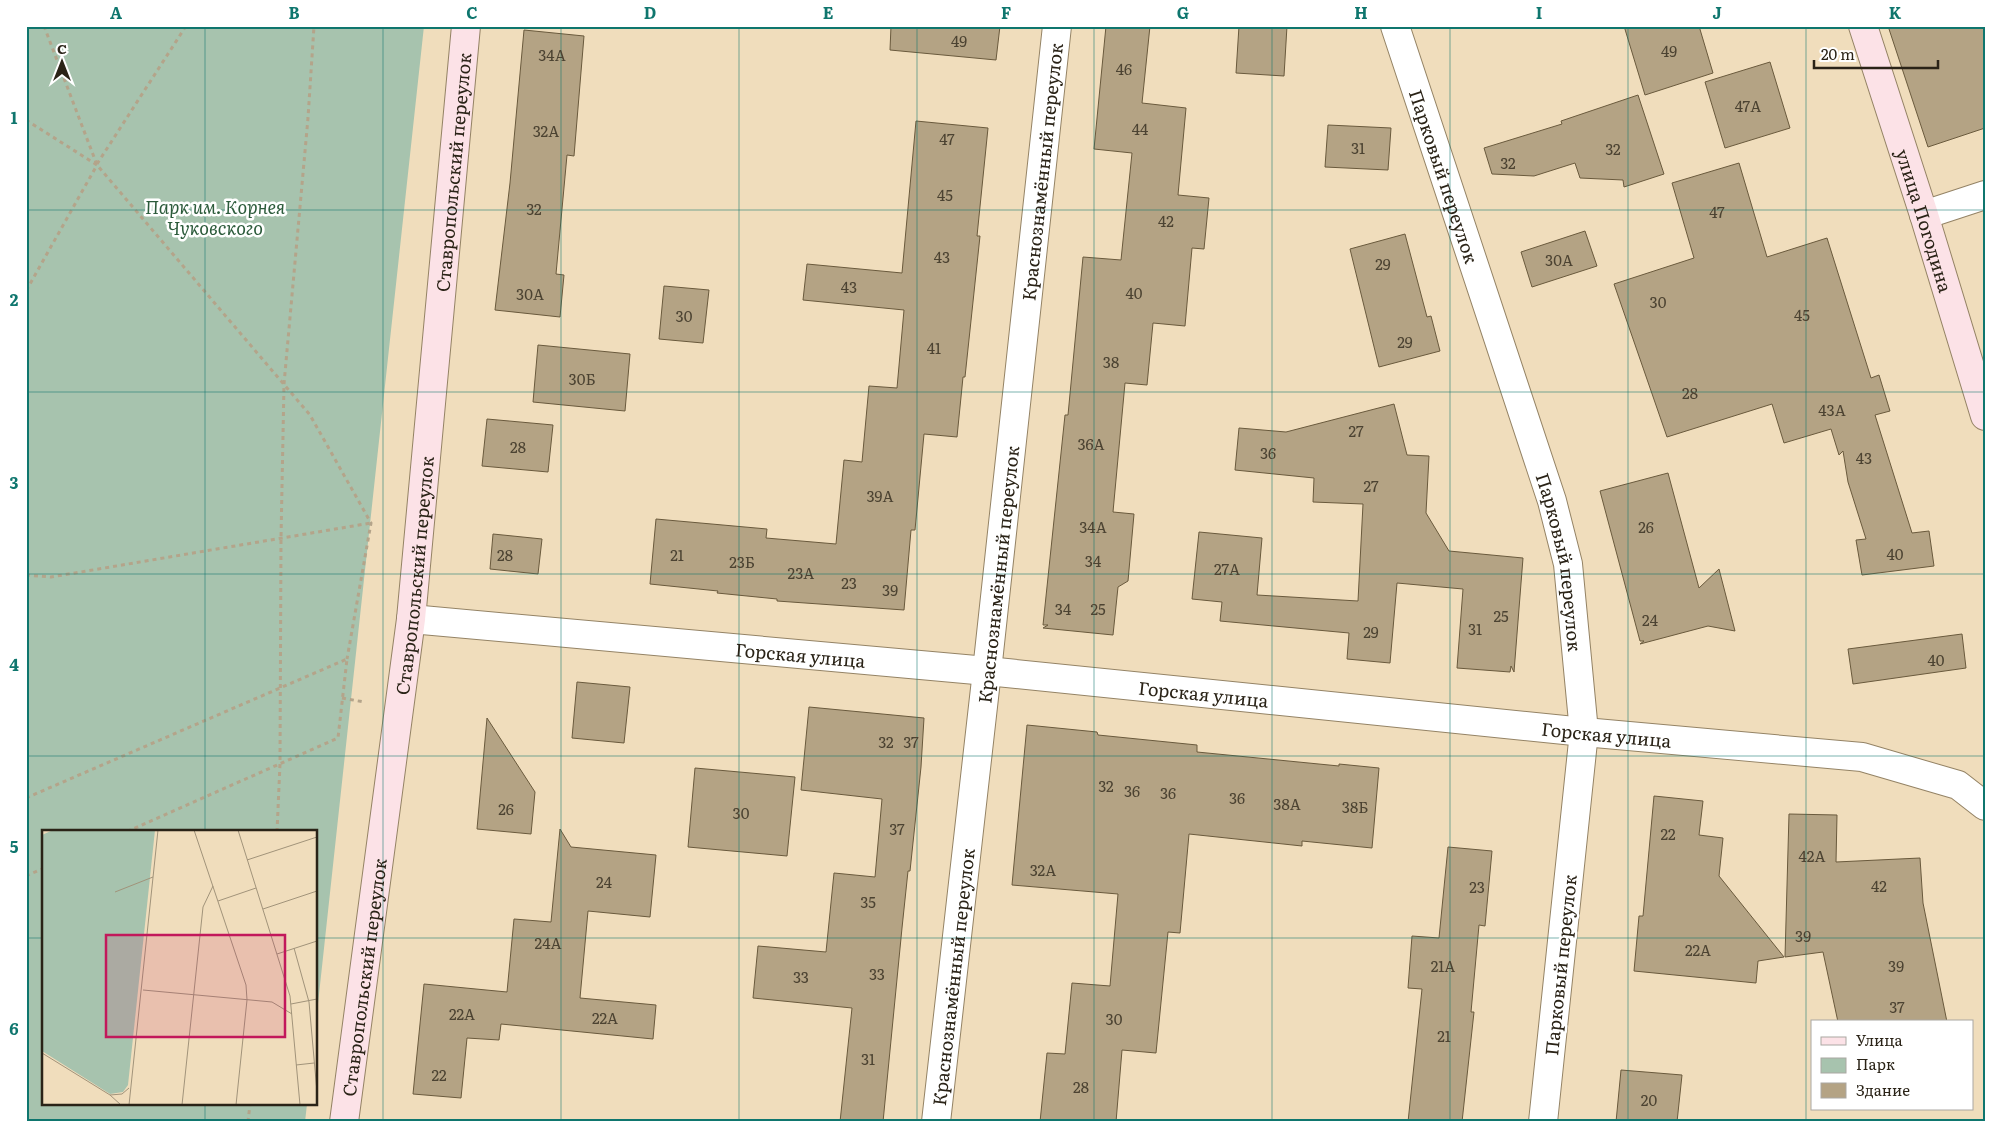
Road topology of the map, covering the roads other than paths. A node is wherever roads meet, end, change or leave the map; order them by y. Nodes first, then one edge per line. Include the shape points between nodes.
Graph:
1 (466, 26) edge
2 (1057, 26) edge
3 (1395, 26) edge
4 (1863, 26) edge
5 (1985, 195) edge
6 (1924, 215) junction
7 (1985, 416) edge
8 (411, 619) junction
9 (987, 671) junction
10 (1584, 732) junction
11 (1985, 806) edge
12 (344, 1122) edge
13 (936, 1122) edge
14 (1543, 1122) edge

1 - 8 street, Ставропольский переулок
2 - 9 street, Краснознамённый переулок
3 - 10 street, Парковый переулок via 1552,501 1568,564
4 - 6 street, улица Погодина
5 - 6 street
6 - 7 street, улица Погодина
8 - 9 street, Горская улица
8 - 12 street, Ставропольский переулок
9 - 10 street, Горская улица
9 - 13 street, Краснознамённый переулок
10 - 11 street, Горская улица via 1862,758 1958,785
10 - 14 street, Парковый переулок

